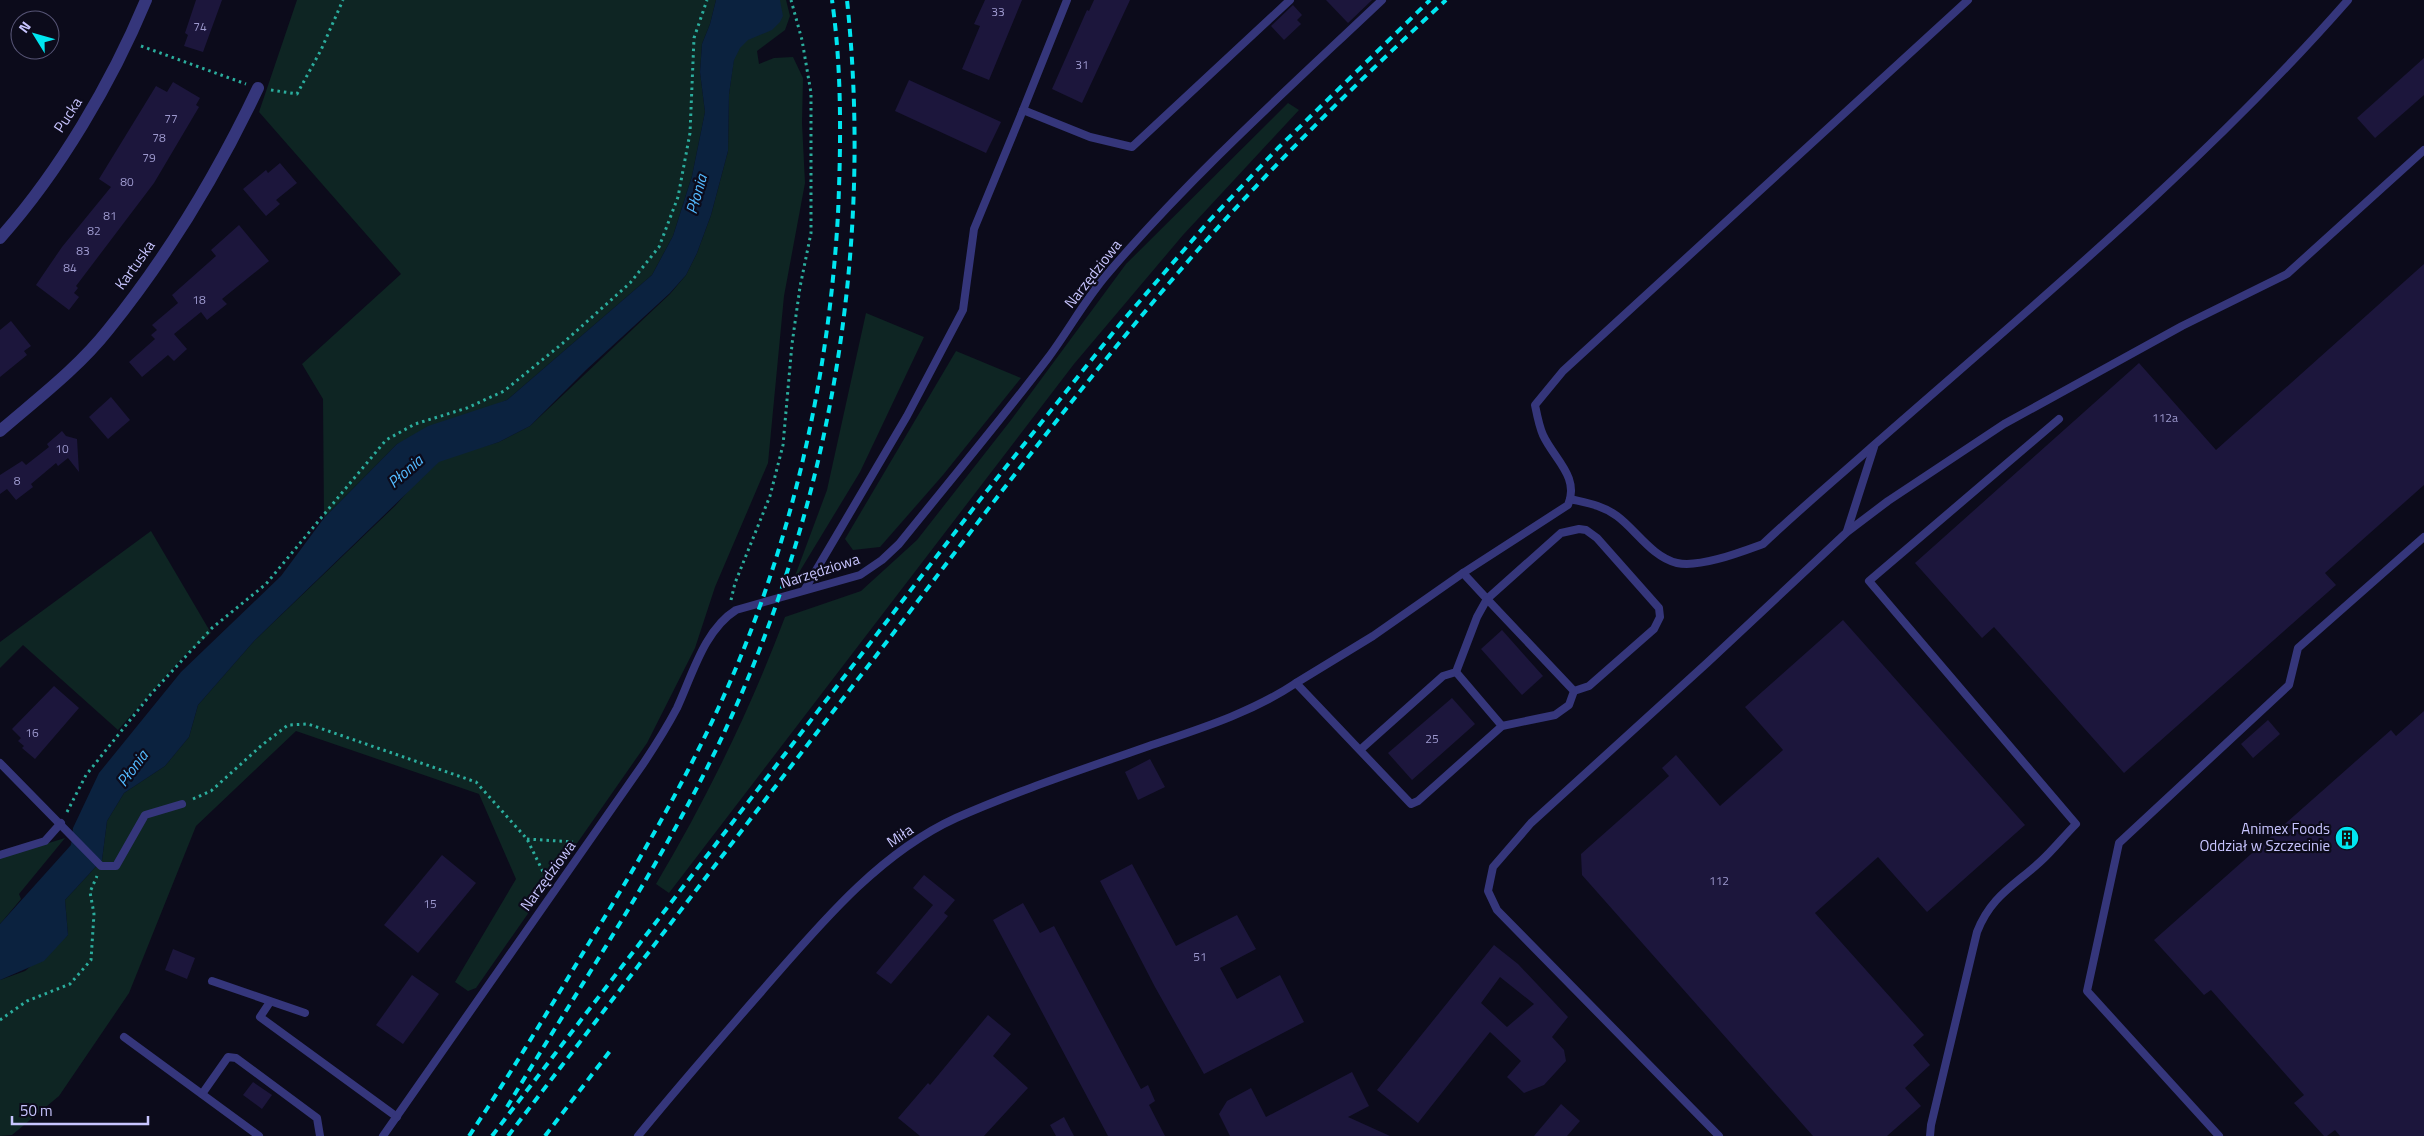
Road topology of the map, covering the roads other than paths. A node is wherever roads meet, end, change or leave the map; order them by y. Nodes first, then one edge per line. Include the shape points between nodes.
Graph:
1 (146, 0) edge
2 (1067, 0) edge
3 (1290, 0) edge
4 (1382, 0) edge
5 (1968, 0) edge
6 (2348, 0) edge
7 (258, 88) road end
8 (1023, 110) junction
9 (2424, 150) edge
10 (0, 238) edge
11 (2059, 419) dead end
12 (0, 431) edge
13 (1874, 445) junction
14 (1570, 499) junction
15 (1846, 532) junction
16 (2424, 537) edge
17 (1463, 573) junction
18 (805, 590) junction
19 (1487, 599) junction
20 (1456, 672) junction
21 (1296, 683) junction
22 (1574, 691) junction
23 (1502, 726) junction
24 (1360, 750) junction
25 (0, 763) edge
26 (182, 804) road end
27 (61, 823) junction
28 (0, 855) edge
29 (212, 981) dead end
30 (270, 1002) junction
31 (305, 1013) dead end
32 (124, 1037) dead end
33 (202, 1094) junction
34 (397, 1117) junction
35 (250, 1133) edge
36 (259, 1136) edge
37 (320, 1136) edge
38 (384, 1136) edge
39 (638, 1136) edge
40 (1719, 1136) edge
41 (1930, 1136) edge
42 (2219, 1136) edge

1 - 10 street, Pucka via 109,81 46,178
2 - 8 lane
3 - 8 lane via 1132,147 1090,137
4 - 18 lane, Narzędziowa via 1208,165 1137,240 1107,274 997,424 890,552 860,575
5 - 14 lane via 1563,371 1534,405 1543,435 1571,480
6 - 13 lane via 2220,136
7 - 12 street, Kartuska via 200,199 108,331 68,372
8 - 18 lane via 974,229 963,310 907,416
9 - 15 lane via 2287,274 2182,326 2004,424
11 - 41 lane via 1869,580 2076,824 1985,912 1977,932
13 - 14 lane via 1763,544 1707,561 1678,563 1665,558 1616,516 1598,505
13 - 15 lane
14 - 17 lane, Miła via 1568,505 1538,526
15 - 40 lane via 1531,823 1493,867 1491,875 1488,891 1497,910
16 - 42 lane via 2298,648 2289,685 2119,843 2086,991
17 - 19 lane
17 - 21 lane, Miła via 1373,636
18 - 34 lane, Narzędziowa via 728,615 708,642 658,740
19 - 20 lane
19 - 22 lane
19 - 22 lane via 1561,533 1579,529 1597,538 1658,608 1660,618 1654,629 1589,686
20 - 23 lane
20 - 24 lane via 1443,676
21 - 24 lane
21 - 39 lane, Miła via 1273,698 1208,726 1023,791 954,819 908,846 882,866 798,950
22 - 23 lane via 1570,705 1555,715
23 - 24 lane via 1411,804
25 - 27 lane
26 - 27 lane via 145,815 116,866 101,866
27 - 28 lane via 45,841
29 - 30 lane
30 - 31 lane
30 - 34 lane via 260,1017
32 - 33 lane
33 - 35 lane
33 - 37 lane via 228,1058 236,1058 317,1118
34 - 38 lane, Narzędziowa
35 - 36 lane

